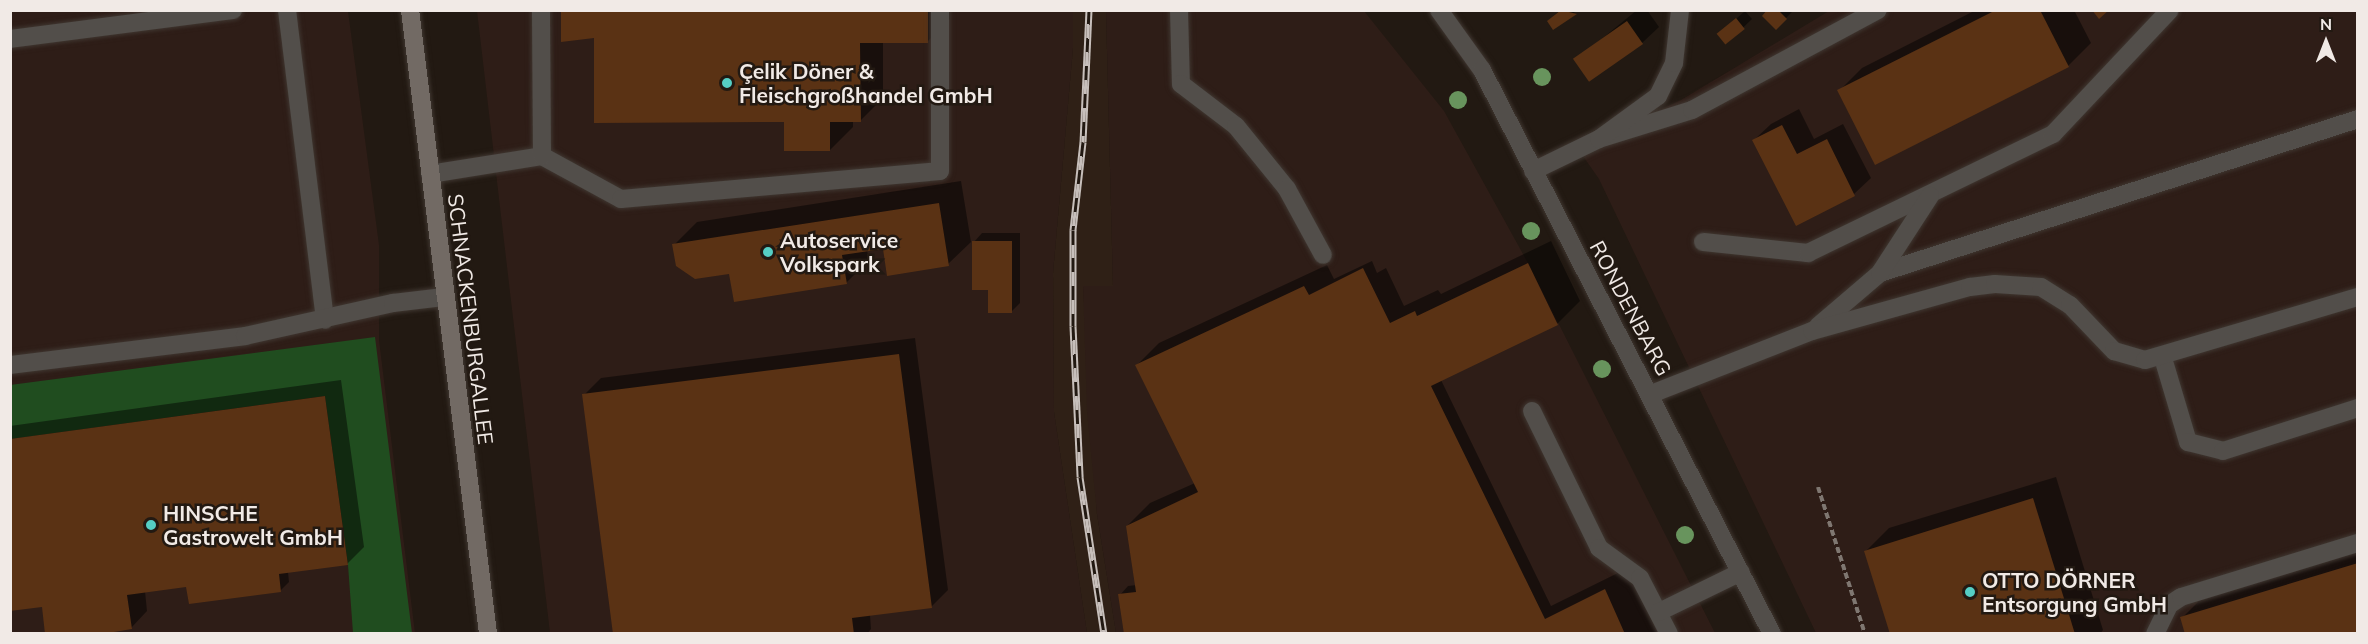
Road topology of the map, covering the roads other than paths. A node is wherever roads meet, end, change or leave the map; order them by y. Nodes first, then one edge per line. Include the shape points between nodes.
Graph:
1 (233, 10) edge
2 (287, 10) edge
3 (410, 10) edge
4 (541, 10) edge
5 (940, 10) edge
6 (1179, 10) edge
7 (1439, 10) edge
8 (1680, 10) edge
9 (1878, 10) edge
10 (2170, 10) edge
11 (10, 39) edge
12 (2358, 119) edge
13 (1599, 139) junction
14 (542, 156) junction
15 (1533, 171) junction
16 (430, 174) junction
17 (1931, 194) junction
18 (1702, 242) dead end
19 (1323, 255) dead end
20 (1880, 273) junction
21 (444, 297) junction
22 (2358, 297) edge
23 (325, 320) junction
24 (1812, 331) junction
25 (2163, 358) junction
26 (10, 365) edge
27 (1651, 394) junction
28 (2358, 408) edge
29 (1532, 411) dead end
30 (2358, 543) edge
31 (1742, 572) junction
32 (1659, 612) junction
33 (488, 633) edge
34 (1669, 633) edge
35 (1772, 633) edge
36 (2156, 633) edge

1 - 11 street
2 - 23 street
3 - 16 main road, SCHNACKENBURGALLEE
4 - 14 street
5 - 14 street via 940,171 621,199
6 - 19 street via 1181,84 1236,126 1287,189
7 - 15 street, RONDENBARG via 1482,70
8 - 13 street via 1674,63 1658,96
9 - 13 street via 1692,110
10 - 17 street via 2053,135
12 - 20 street
13 - 15 street
14 - 16 street
15 - 27 street, RONDENBARG
16 - 21 main road, SCHNACKENBURGALLEE
17 - 18 street via 1808,253
17 - 20 street
20 - 24 street
21 - 23 street via 393,303
21 - 33 main road, SCHNACKENBURGALLEE
22 - 25 street
23 - 26 street via 245,336
24 - 25 street via 1970,287 2023,285 2055,294 2114,351 2145,360
24 - 27 street
25 - 28 street via 2188,441 2223,451
27 - 31 street, RONDENBARG
29 - 32 street via 1599,548 1640,578
30 - 36 street via 2181,597 2169,605
31 - 32 street
31 - 35 street, RONDENBARG
32 - 34 street

